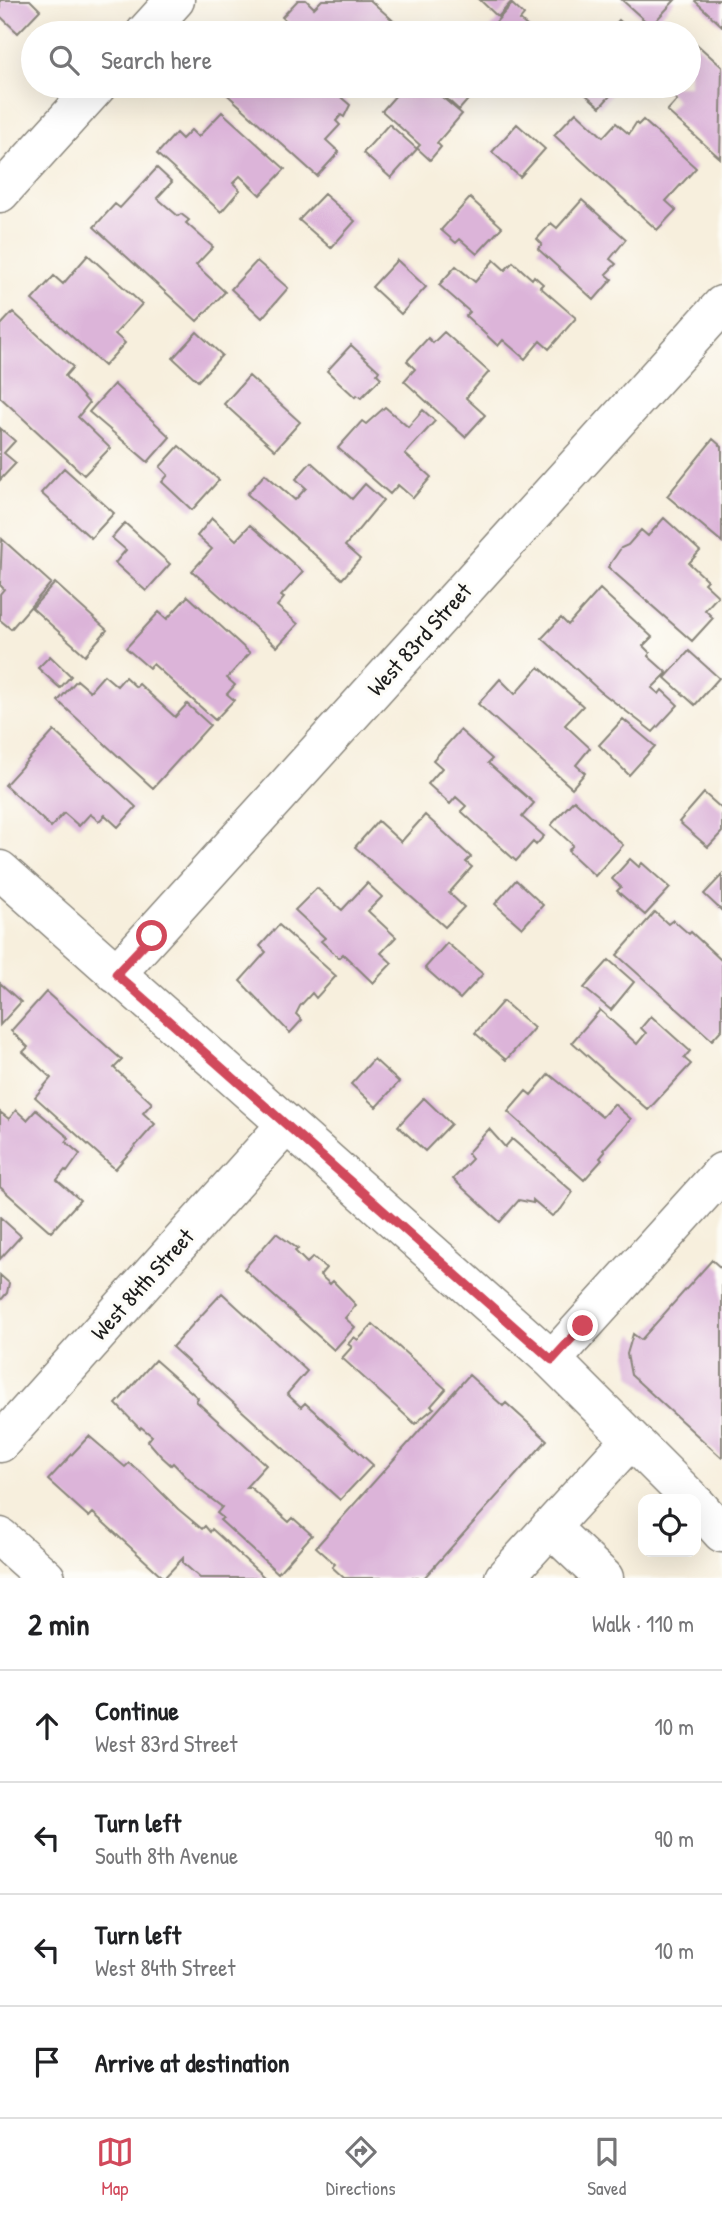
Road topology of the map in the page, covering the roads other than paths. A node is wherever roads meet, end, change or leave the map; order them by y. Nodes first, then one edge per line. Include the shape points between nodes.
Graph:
1 (175, 0) edge
2 (156, 21) edge
3 (86, 98) edge
4 (0, 193) edge
5 (722, 304) edge
6 (0, 870) edge
7 (116, 974) junction
8 (285, 1126) junction
9 (722, 1172) edge
10 (552, 1360) junction
11 (631, 1439) junction
12 (0, 1443) edge
13 (686, 1494) edge
14 (701, 1510) edge
15 (550, 1527) junction
16 (722, 1533) edge
17 (0, 1537) edge
18 (46, 1578) edge
19 (504, 1578) edge
20 (604, 1578) edge

1 - 2 street
3 - 4 street
5 - 7 street, West 83rd Street
6 - 7 street
7 - 8 street
8 - 10 street
8 - 12 street, West 84th Street
9 - 10 street
10 - 11 street
11 - 13 street
11 - 15 street
14 - 16 street
15 - 19 street
15 - 20 street
17 - 18 street

